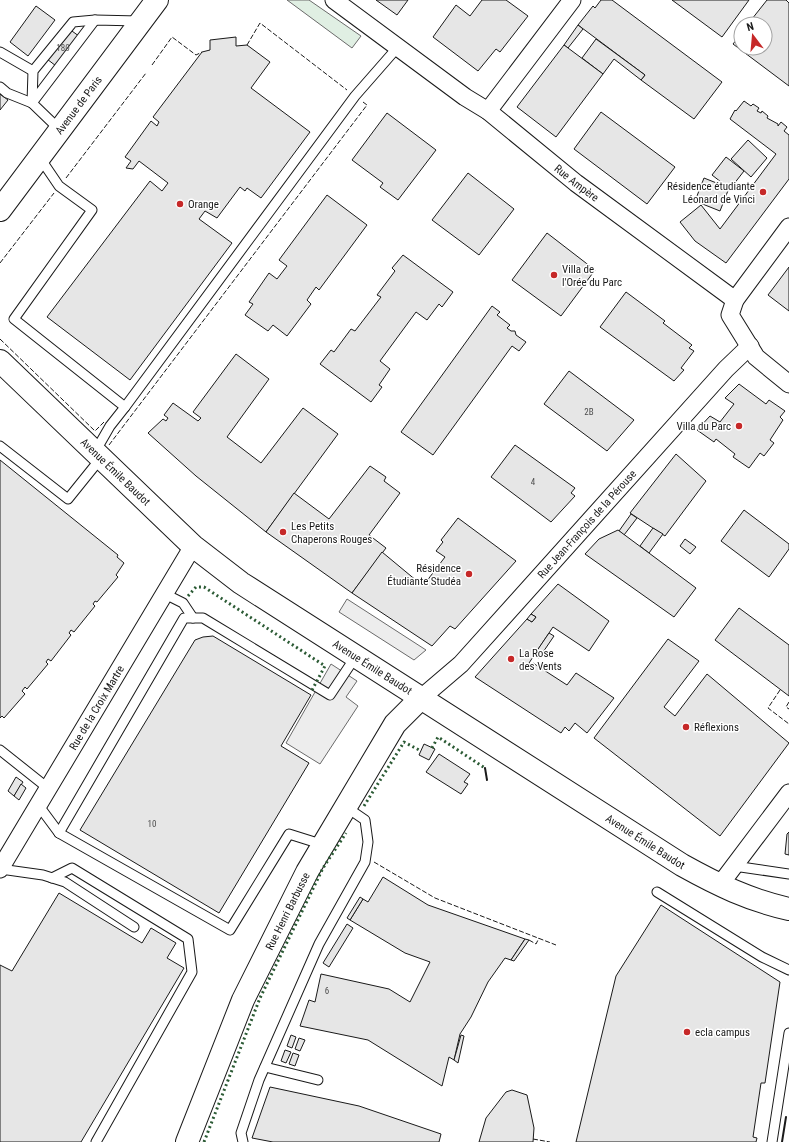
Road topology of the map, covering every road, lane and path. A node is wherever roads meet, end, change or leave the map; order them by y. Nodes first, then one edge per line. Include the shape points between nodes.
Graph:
1 (157, 0) edge
2 (334, 0) edge
3 (572, 0) edge
4 (95, 20) junction
5 (140, 21) junction
6 (397, 48) junction
7 (0, 52) edge
8 (33, 71) junction
9 (0, 87) edge
10 (32, 102) junction
11 (488, 111) junction
12 (60, 130) junction
13 (40, 158) junction
14 (0, 210) edge
15 (789, 227) edge
16 (735, 300) junction
17 (750, 346) junction
18 (0, 361) edge
19 (789, 384) edge
20 (124, 406) junction
21 (0, 446) edge
22 (98, 455) junction
23 (193, 546) junction
24 (165, 594) junction
25 (193, 618) junction
26 (356, 656) junction
27 (420, 699) junction
28 (0, 750) edge
29 (49, 789) junction
30 (789, 793) edge
31 (38, 806) junction
32 (346, 808) junction
33 (59, 833) junction
34 (324, 845) junction
35 (734, 866) junction
36 (0, 869) edge
37 (789, 874) edge
38 (52, 878) junction
39 (719, 886) junction
40 (656, 892) dead end
41 (789, 909) edge
42 (134, 927) dead end
43 (789, 970) edge
44 (789, 1033) edge
45 (265, 1067) junction
46 (318, 1080) dead end
47 (96, 1142) edge
48 (187, 1142) edge
49 (243, 1142) edge
50 (772, 1142) edge

1 - 5 street, Avenue de Paris
2 - 6 street, Rue Ampère
3 - 11 street
4 - 5 lane
4 - 8 lane via 73,22
4 - 10 lane
5 - 12 street, Avenue de Paris
6 - 11 street, Rue Ampère via 464,97
6 - 20 lane via 355,96
7 - 8 lane
8 - 10 lane
9 - 10 lane via 7,93
10 - 12 lane
11 - 16 street, Rue Ampère via 576,183
12 - 13 street, Avenue de Paris
13 - 14 street, Avenue de Paris
13 - 20 lane via 59,186 92,210 14,319
15 - 16 street
16 - 17 street via 730,315
17 - 19 street via 756,357
17 - 27 street, Rue Jean-François de la Pérouse via 726,369 461,664
18 - 22 street, Avenue Émile Baudot
20 - 22 lane
21 - 22 lane via 68,499
22 - 23 street, Avenue Émile Baudot
23 - 24 street, Rue de la Croix Martre
23 - 26 street, Avenue Émile Baudot via 241,583
24 - 25 lane via 183,603
24 - 29 street, Rue de la Croix Martre
25 - 26 lane via 203,618 330,695
25 - 33 lane via 184,618
26 - 27 street, Avenue Émile Baudot
27 - 32 street, Rue Henri Barbusse via 395,724
27 - 39 street, Avenue Émile Baudot via 636,838
28 - 29 lane
29 - 31 street, Rue de la Croix Martre
30 - 35 street
31 - 33 lane
31 - 36 street, Rue de la Croix Martre
32 - 34 street, Rue Henri Barbusse
32 - 45 lane via 365,820 368,842 365,862 319,944
33 - 34 lane via 230,930 289,834
34 - 48 street, Rue Henri Barbusse via 307,872 242,1000
35 - 37 lane
35 - 39 street
36 - 38 lane
38 - 42 lane via 66,882
38 - 47 lane via 72,868 188,939 192,972
39 - 41 street, Avenue Émile Baudot via 759,902
40 - 43 lane via 762,957
44 - 50 lane
45 - 46 lane
45 - 49 lane via 241,1133

